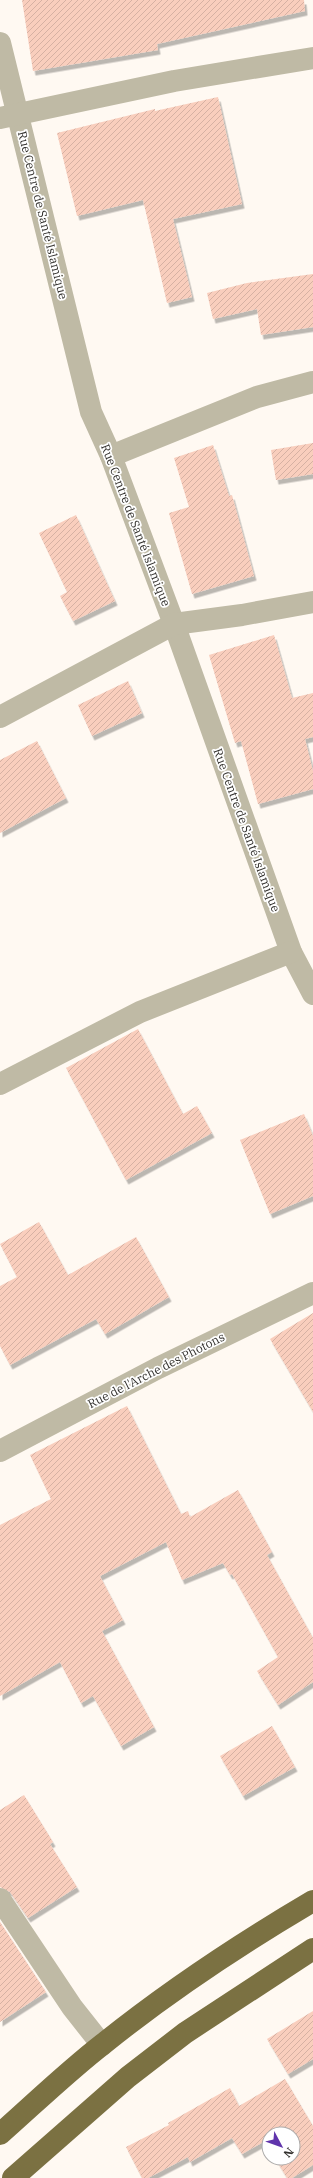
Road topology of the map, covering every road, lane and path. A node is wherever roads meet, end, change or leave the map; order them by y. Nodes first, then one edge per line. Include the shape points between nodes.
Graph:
1 (0, 43) edge
2 (313, 58) edge
3 (9, 115) edge
4 (313, 382) edge
5 (111, 456) junction
6 (313, 602) edge
7 (174, 624) junction
8 (0, 717) edge
9 (291, 952) junction
10 (313, 994) edge
11 (0, 1084) edge
12 (313, 1293) edge
13 (0, 1451) edge
14 (0, 1899) edge
15 (313, 1901) edge
16 (313, 1949) edge
17 (102, 2045) junction
18 (0, 2134) edge
19 (13, 2178) edge

1 - 3 street, Rue Centre de Santé Islamique
2 - 3 street via 174,81
3 - 5 street, Rue Centre de Santé Islamique via 91,412
4 - 5 street via 257,397
5 - 7 street, Rue Centre de Santé Islamique
6 - 7 street
7 - 8 street
7 - 9 street, Rue Centre de Santé Islamique
9 - 10 street, Rue Centre de Santé Islamique
9 - 11 street via 140,1012
12 - 13 street, Rue de l'Arche des Photons via 158,1368
14 - 17 street via 72,2008
15 - 17 highway via 161,1999
16 - 19 highway via 185,2033 128,2077
17 - 18 highway

